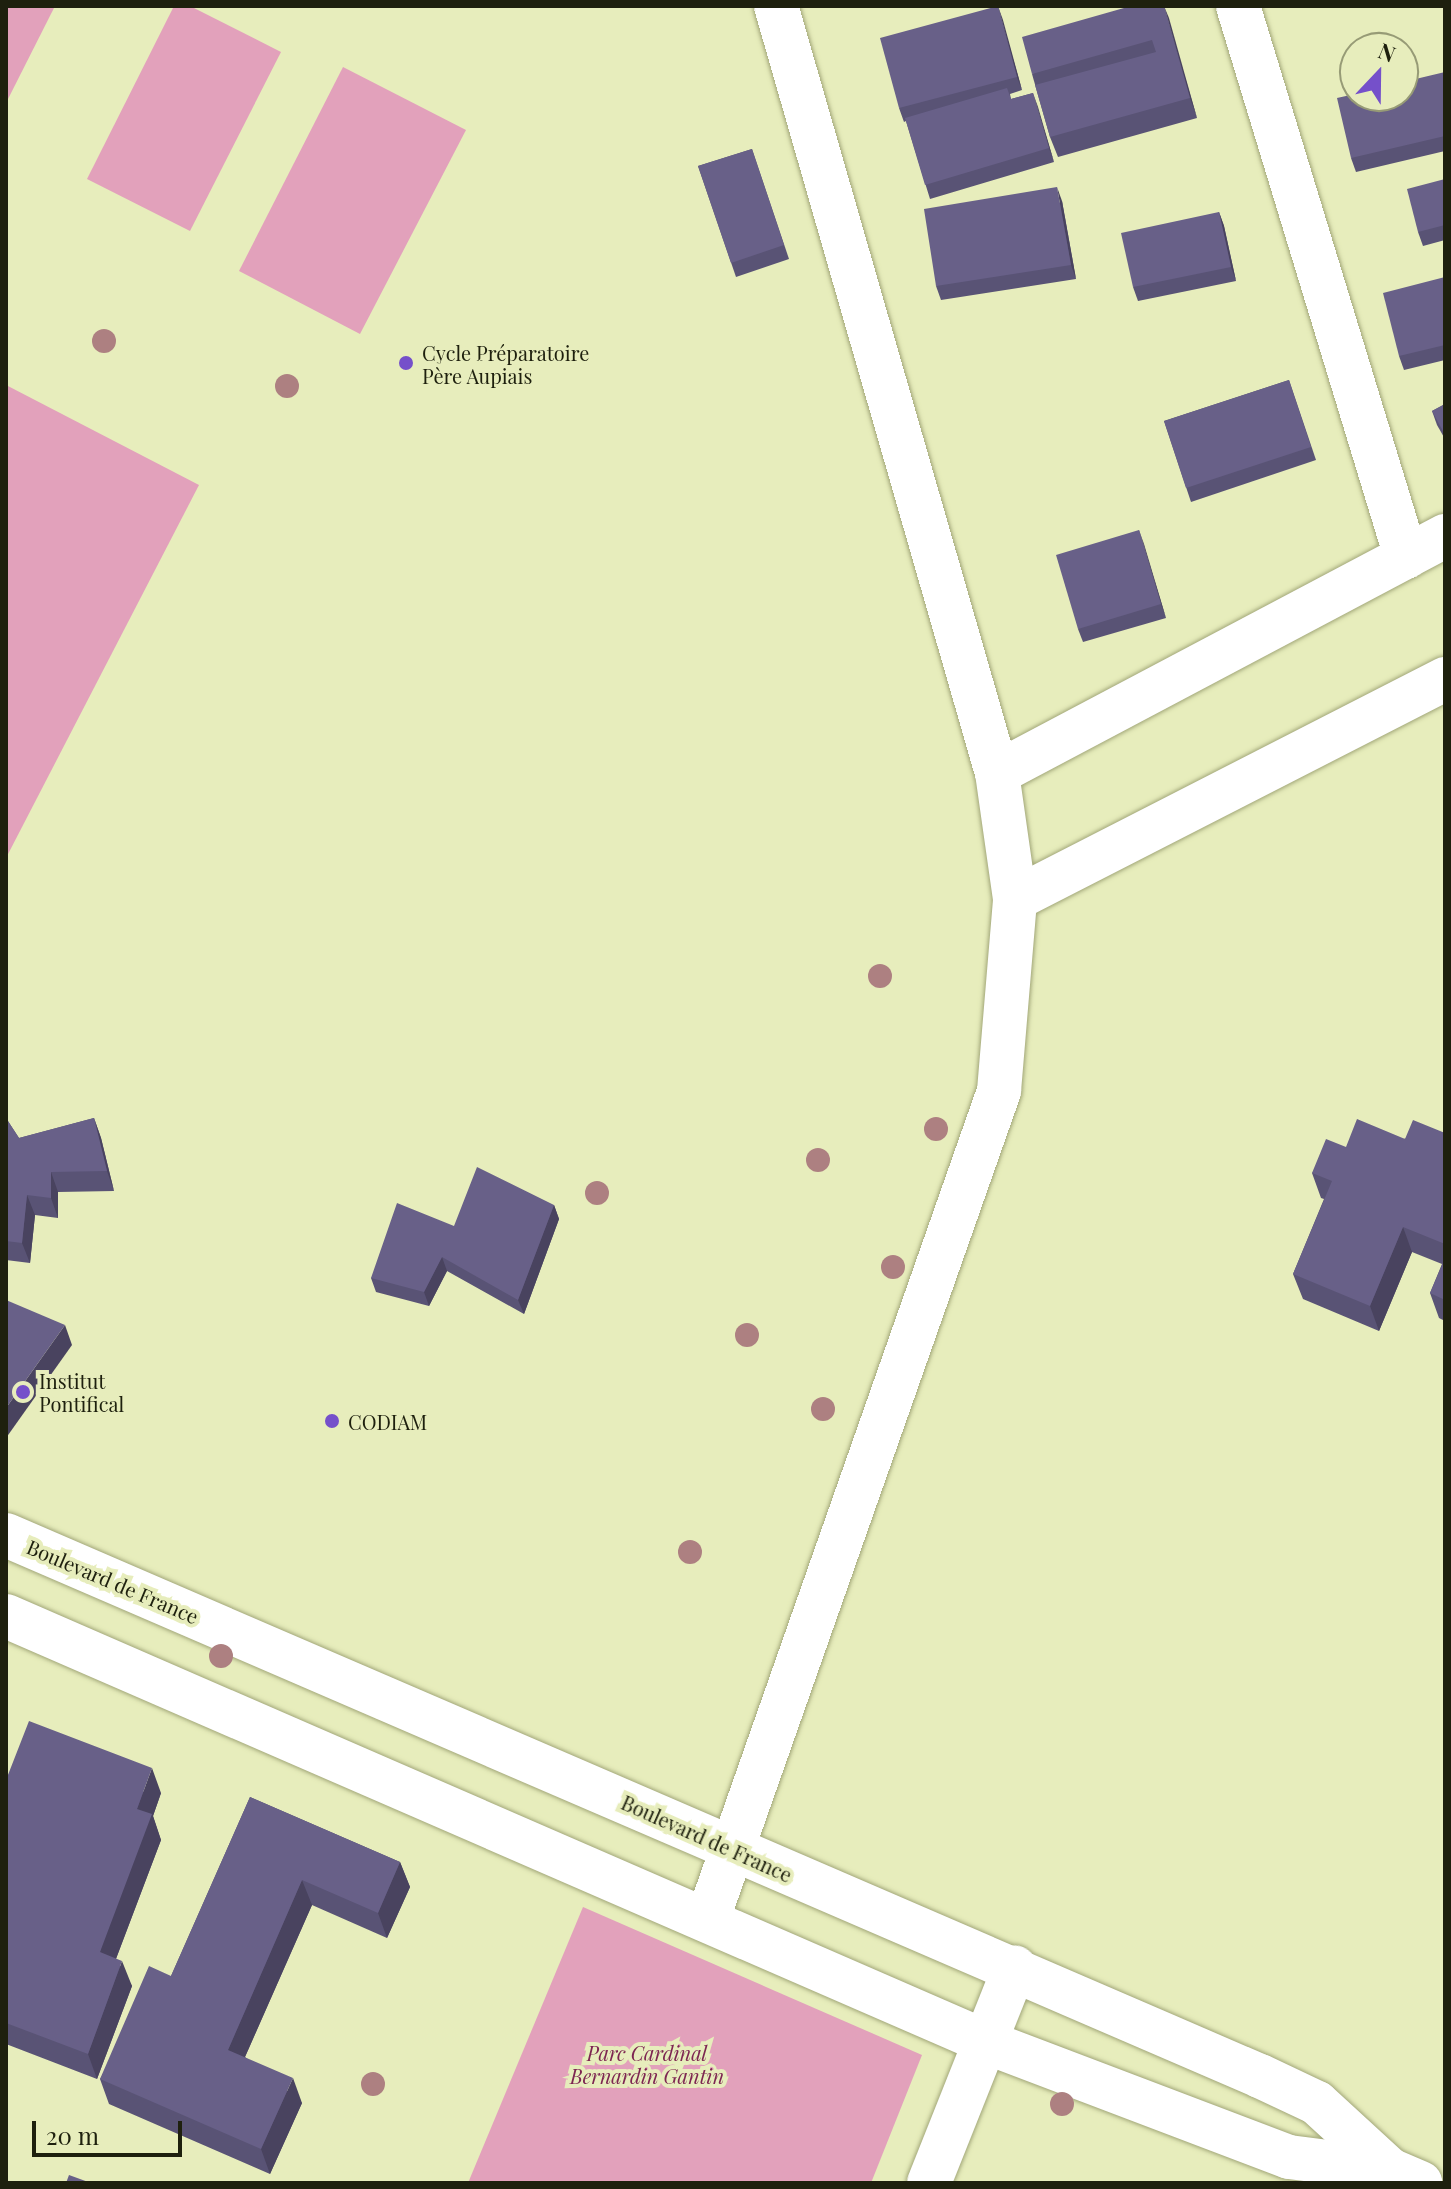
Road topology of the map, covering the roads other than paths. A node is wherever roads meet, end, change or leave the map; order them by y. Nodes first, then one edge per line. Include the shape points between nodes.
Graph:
1 (776, 6) edge
2 (1238, 6) edge
3 (1445, 536) edge
4 (1406, 557) junction
5 (1445, 679) edge
6 (997, 773) junction
7 (1015, 899) junction
8 (6, 1535) edge
9 (6, 1616) edge
10 (732, 1852) junction
11 (708, 1918) junction
12 (1015, 1967) junction
13 (986, 2042) junction
14 (1405, 2177) edge
15 (929, 2183) edge

1 - 6 street
2 - 4 street
3 - 4 street
4 - 6 street
5 - 7 street
6 - 7 street
7 - 10 street via 999,1091
8 - 10 street, Boulevard de France
9 - 11 street, Boulevard de France
10 - 11 street
10 - 12 street, Boulevard de France
11 - 13 street, Boulevard de France
12 - 13 street
12 - 14 street, Boulevard de France via 1317,2103
13 - 14 street, Boulevard de France via 1289,2157
13 - 15 street

